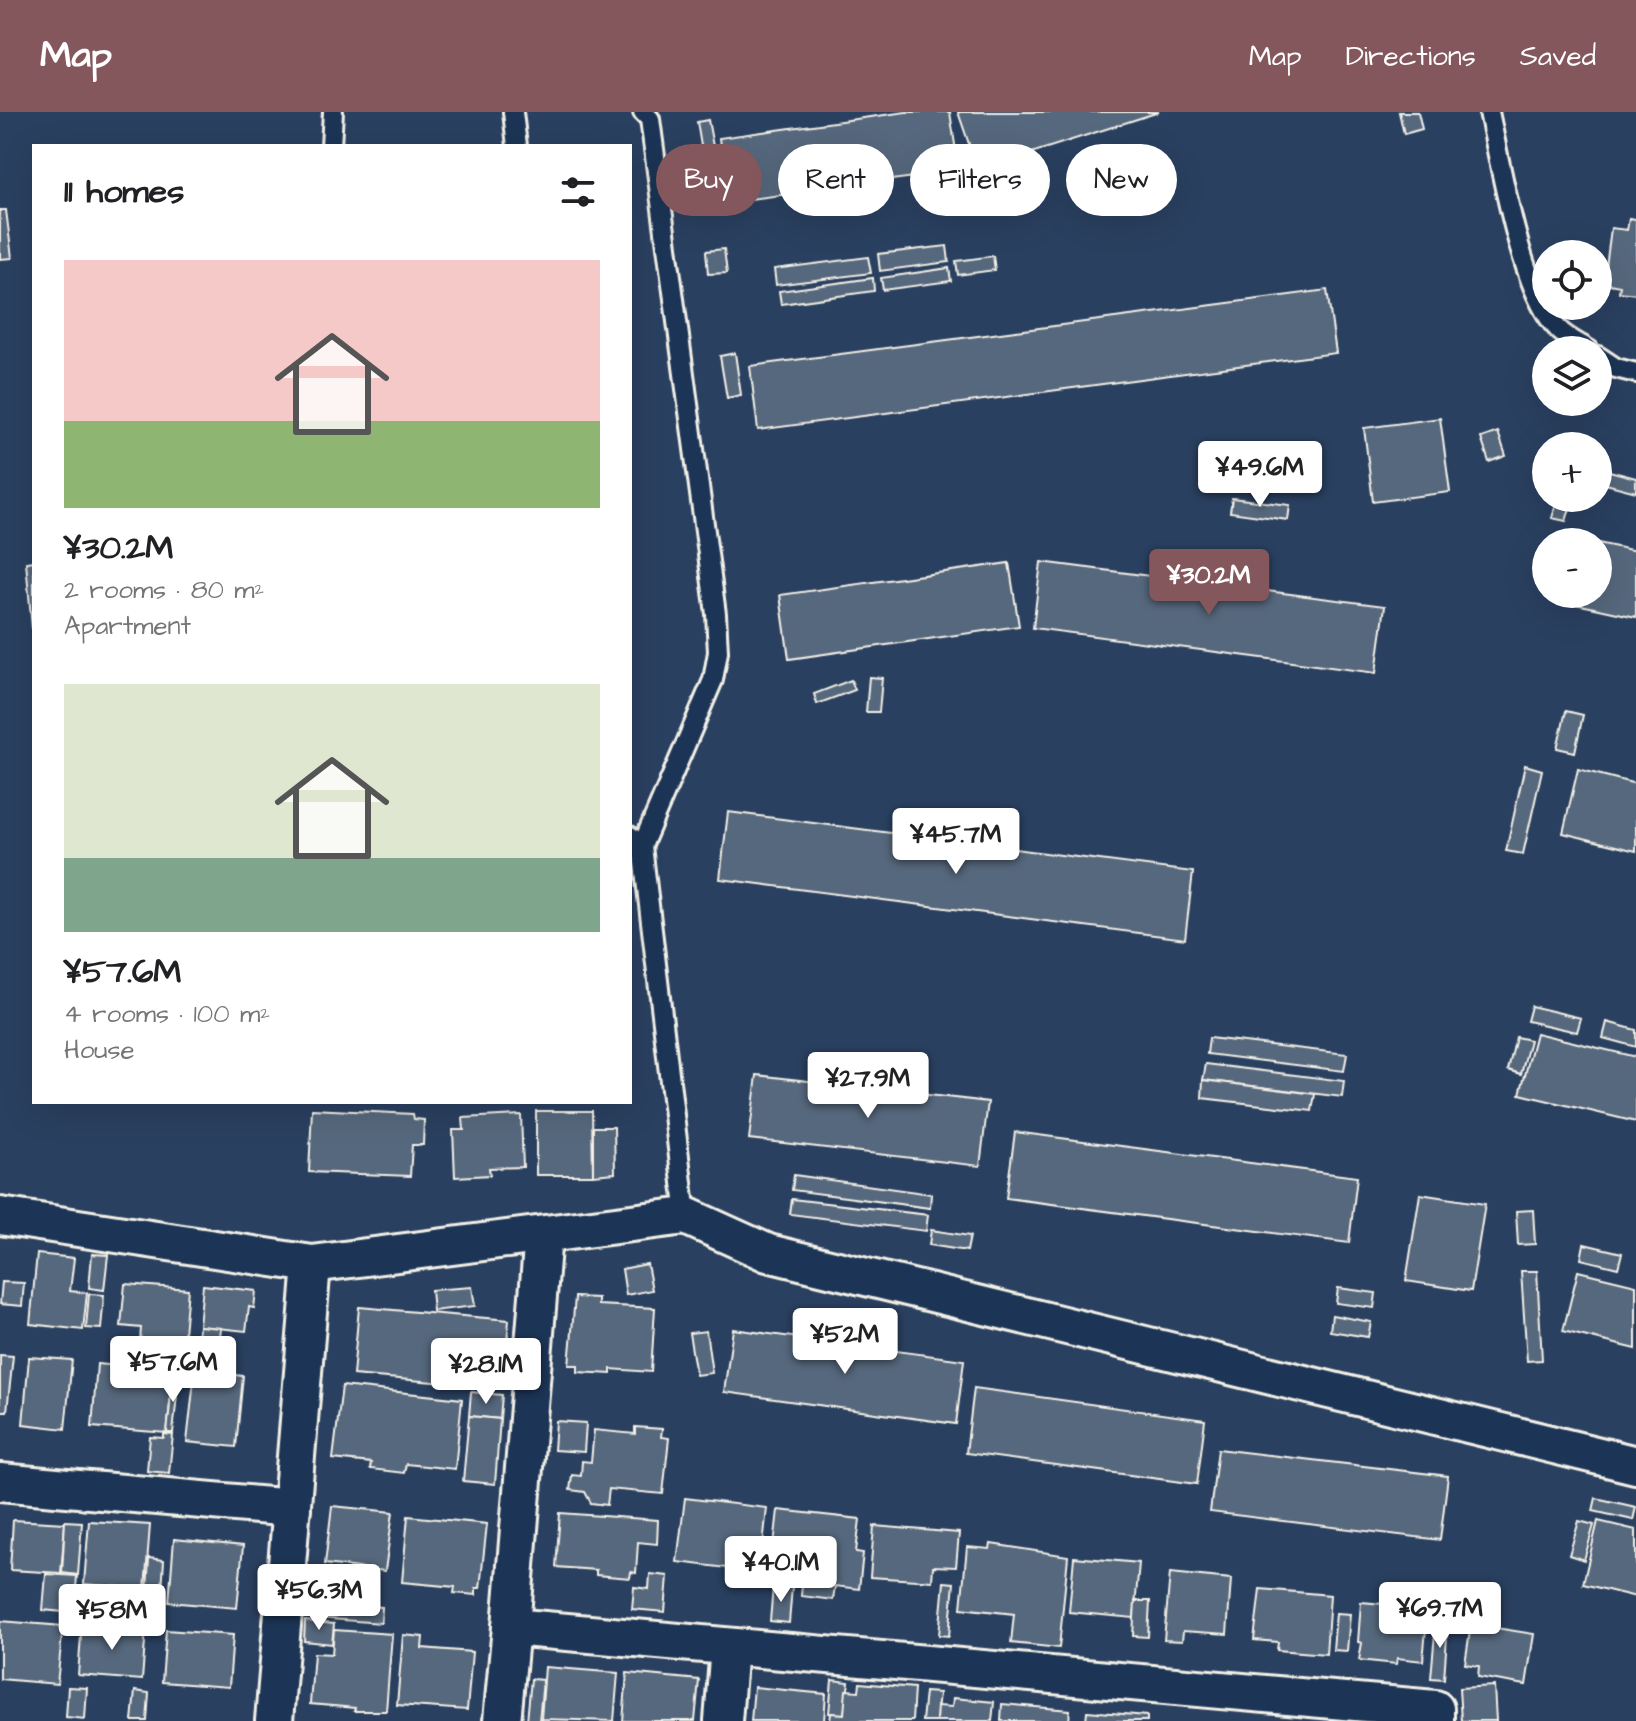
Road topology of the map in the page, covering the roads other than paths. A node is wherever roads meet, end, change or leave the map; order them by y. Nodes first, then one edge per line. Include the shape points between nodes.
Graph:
1 (333, 112) edge
2 (513, 112) edge
3 (643, 112) edge
4 (1489, 112) edge
5 (331, 144) edge
6 (517, 144) edge
7 (1568, 336) edge
8 (1612, 365) edge
9 (1636, 373) edge
10 (636, 841) edge
11 (0, 1216) edge
12 (686, 1216) junction
13 (543, 1235) junction
14 (312, 1264) junction
15 (1636, 1465) edge
16 (0, 1482) edge
17 (292, 1508) junction
18 (511, 1627) junction
19 (729, 1647) junction
20 (274, 1721) edge
21 (502, 1721) edge
22 (723, 1721) edge
23 (1435, 1721) edge

1 - 5 lane
2 - 6 lane
3 - 10 lane via 650,119 718,652 713,680
4 - 7 lane via 1536,294
8 - 9 lane
10 - 12 lane
11 - 14 street
12 - 13 street
12 - 15 street via 768,1253
13 - 14 street
13 - 18 street
14 - 17 street
16 - 17 street
17 - 20 street
18 - 19 street
18 - 21 street
19 - 22 street
19 - 23 street via 1435,1709

